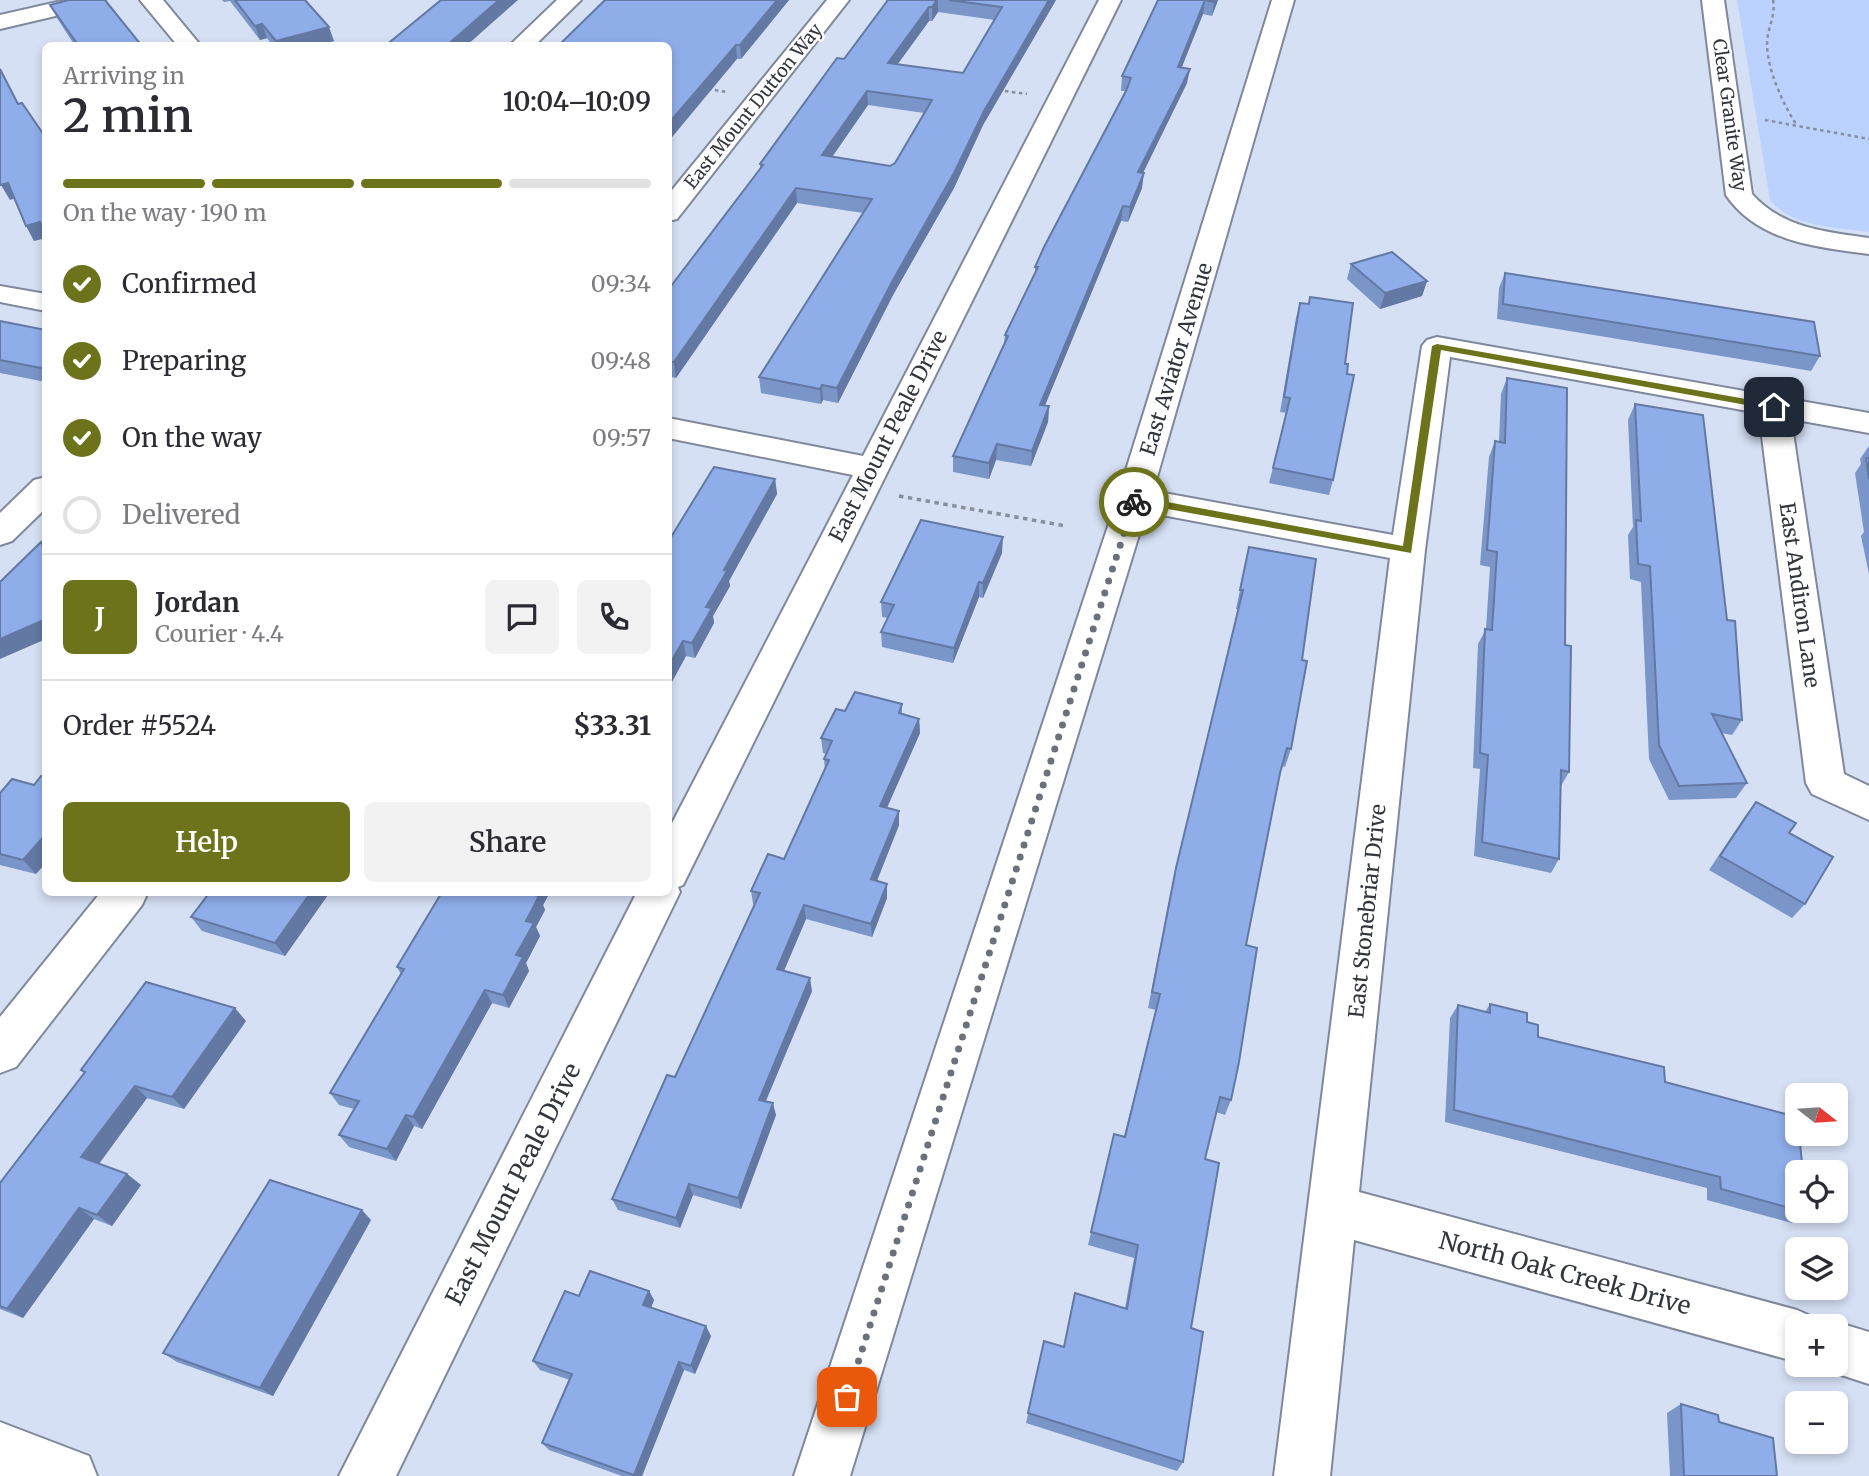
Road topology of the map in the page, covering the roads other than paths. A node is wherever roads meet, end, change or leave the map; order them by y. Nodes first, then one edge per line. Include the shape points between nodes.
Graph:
1 (94, 0) edge
2 (150, 0) edge
3 (570, 0) edge
4 (838, 0) edge
5 (1110, 0) edge
6 (1283, 0) edge
7 (1713, 0) edge
8 (0, 22) edge
9 (187, 42) edge
10 (524, 42) edge
11 (672, 208) edge
12 (1869, 246) edge
13 (0, 294) edge
14 (42, 302) edge
15 (1774, 407) junction
16 (1869, 423) edge
17 (672, 429) edge
18 (870, 468) junction
19 (42, 492) edge
20 (1135, 499) junction
21 (0, 533) edge
22 (1408, 550) junction
23 (1869, 804) edge
24 (672, 865) edge
25 (124, 896) edge
26 (657, 896) edge
27 (0, 1052) edge
28 (1333, 1210) junction
29 (1785, 1333) edge
30 (1848, 1352) edge
31 (1869, 1358) edge
32 (0, 1448) edge
33 (69, 1476) edge
34 (367, 1476) edge
35 (822, 1476) edge
36 (1302, 1476) edge

1 - 8 street
2 - 9 street
3 - 10 street
4 - 11 street, East Mount Dutton Way
5 - 18 street, East Mount Peale Drive
6 - 20 street, East Aviator Avenue
7 - 12 street, Clear Granite Way via 1739,195 1766,220 1808,236
13 - 14 street
15 - 16 street
15 - 22 street, East Stonebriar Drive via 1437,346
15 - 23 street, East Andiron Lane via 1826,783
17 - 18 street
18 - 24 street, East Mount Peale Drive
19 - 21 street
20 - 22 street
20 - 35 street, East Aviator Avenue
22 - 28 street, East Stonebriar Drive
25 - 27 street
26 - 34 street, East Mount Peale Drive
28 - 29 street, North Oak Creek Drive
28 - 36 street, East Stonebriar Drive
30 - 31 street
32 - 33 street

